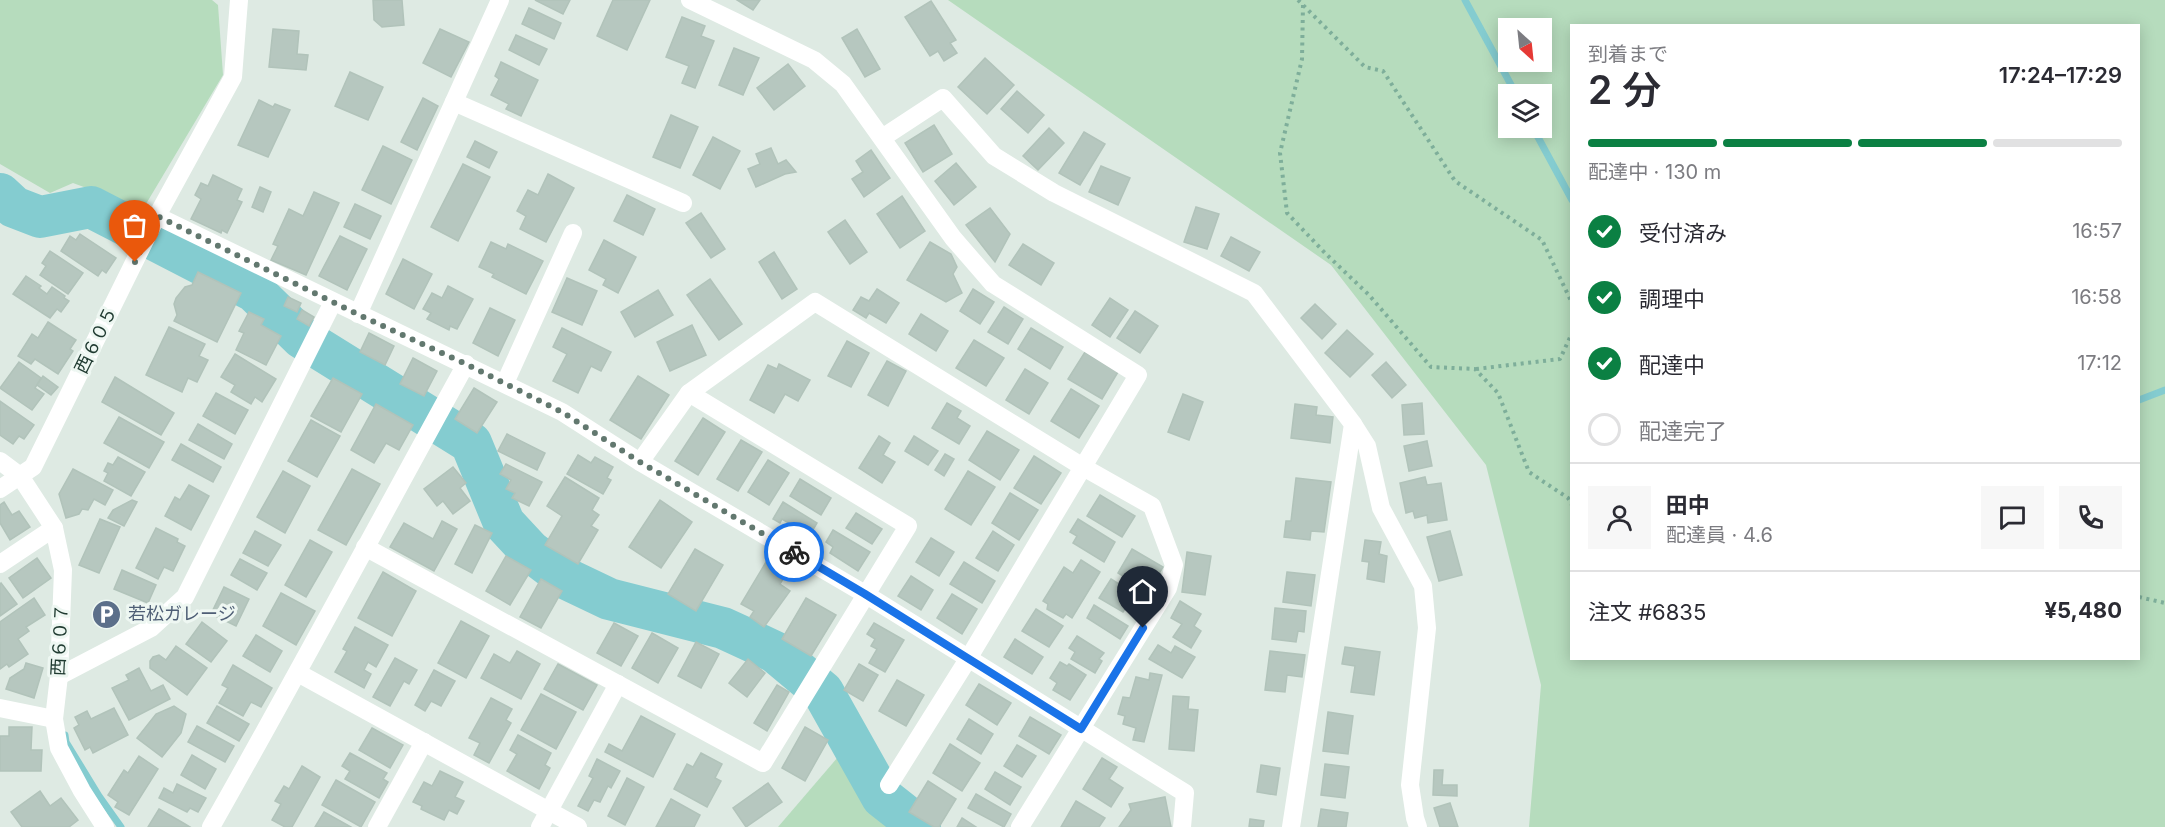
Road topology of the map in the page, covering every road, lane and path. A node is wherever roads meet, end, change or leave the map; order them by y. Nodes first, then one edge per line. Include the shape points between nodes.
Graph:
1 (239, 0) edge
2 (500, 0) edge
3 (690, 0) edge
4 (1298, 0) edge
5 (1303, 5) junction
6 (454, 102) junction
7 (882, 138) junction
8 (683, 203) dead end
9 (151, 228) junction
10 (573, 233) dead end
11 (1570, 299) edge
12 (333, 302) junction
13 (357, 314) junction
14 (1570, 337) edge
15 (466, 364) junction
16 (1475, 369) junction
17 (504, 383) junction
18 (689, 393) junction
19 (1353, 424) junction
20 (0, 461) edge
21 (640, 462) junction
22 (1083, 467) junction
23 (21, 476) junction
24 (0, 489) edge
25 (1570, 502) edge
26 (54, 528) junction
27 (365, 546) junction
28 (0, 564) edge
29 (865, 594) junction
30 (2140, 597) edge
31 (2165, 603) edge
32 (968, 659) junction
33 (298, 673) junction
34 (59, 676) junction
35 (618, 684) junction
36 (0, 708) edge
37 (54, 719) junction
38 (1081, 729) junction
39 (424, 742) junction
40 (889, 784) dead end
41 (545, 819) edge
42 (105, 827) edge
43 (211, 827) edge
44 (377, 827) edge
45 (578, 827) edge
46 (1020, 827) edge
47 (1182, 827) edge
48 (1291, 827) edge
49 (1418, 827) edge

1 - 9 street, 西６０５ via 233,77
2 - 6 street
3 - 7 street via 814,60 843,84
4 - 5 path
5 - 11 path via 1365,67 1383,71 1455,181 1542,240
5 - 16 path via 1302,59 1280,153 1287,213 1369,295 1431,367
6 - 8 street
6 - 13 street
7 - 19 street via 943,98 994,156 1054,193 1254,293
7 - 22 street via 953,238 993,284 1138,375
9 - 12 street
9 - 23 street, 西６０５ via 33,467
10 - 17 street
12 - 13 street
12 - 34 street via 185,597 151,628
13 - 15 street
14 - 16 path via 1560,358
15 - 17 street
15 - 27 street
16 - 25 path via 1498,393 1529,472
17 - 21 street via 562,412
18 - 21 street
18 - 22 street via 815,302
18 - 29 street via 908,526
19 - 48 street
19 - 49 street via 1367,446 1381,508 1423,586 1427,628 1410,786
20 - 23 street, 西６０７
21 - 29 street
22 - 32 street
22 - 38 street via 1152,506 1174,564 1168,588
23 - 24 street, 西６０５
23 - 26 street, 西６０７
26 - 28 street
26 - 34 street, 西６０７ via 63,570
27 - 33 street
27 - 35 street
29 - 32 street
29 - 35 street via 763,763
30 - 31 path
32 - 38 street
32 - 40 street
33 - 39 street
33 - 43 street
34 - 37 street, 西６０７
35 - 41 street
36 - 37 street
37 - 42 street, 西６０７ via 59,748
38 - 46 street
38 - 47 street via 1185,793
39 - 41 street
39 - 44 street
41 - 45 street

